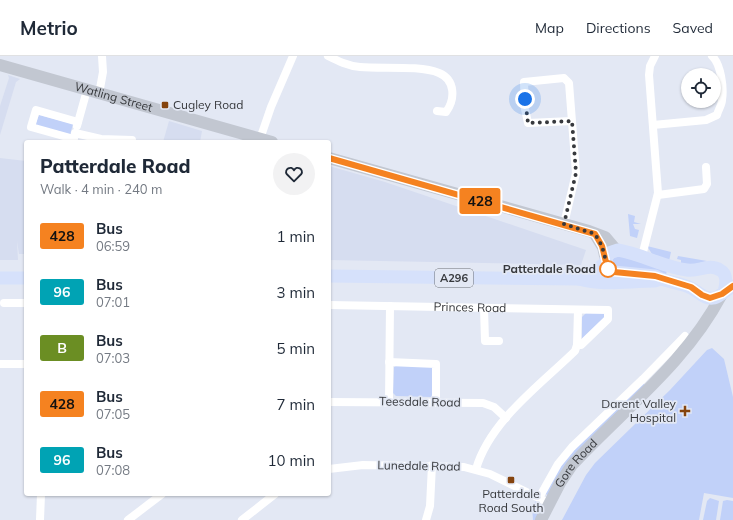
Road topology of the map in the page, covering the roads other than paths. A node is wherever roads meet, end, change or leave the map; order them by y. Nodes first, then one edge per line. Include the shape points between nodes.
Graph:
1 (102, 56) edge
2 (106, 56) edge
3 (293, 56) edge
4 (328, 56) edge
5 (655, 56) edge
6 (712, 56) edge
7 (0, 66) edge
8 (87, 90) junction
9 (99, 94) junction
10 (437, 111) dead end
11 (572, 121) junction
12 (78, 122) junction
13 (653, 125) junction
14 (74, 138) edge
15 (132, 140) edge
16 (264, 140) edge
17 (331, 159) edge
18 (706, 167) dead end
19 (658, 195) junction
20 (564, 224) junction
21 (595, 234) junction
22 (616, 250) junction
23 (642, 256) junction
24 (606, 261) junction
25 (712, 267) junction
26 (733, 270) edge
27 (24, 272) edge
28 (331, 276) edge
29 (1, 277) edge
30 (24, 278) edge
31 (579, 279) junction
32 (660, 279) junction
33 (726, 291) edge
34 (702, 295) junction
35 (24, 303) edge
36 (9, 305) dead end
37 (331, 305) edge
38 (390, 306) junction
39 (484, 308) junction
40 (578, 310) junction
41 (702, 326) junction
42 (685, 336) dead end
43 (499, 341) dead end
44 (577, 345) junction
45 (389, 362) junction
46 (0, 364) edge
47 (24, 364) edge
48 (647, 383) junction
49 (389, 401) junction
50 (331, 402) edge
51 (436, 402) junction
52 (506, 418) junction
53 (432, 465) junction
54 (331, 469) edge
55 (476, 469) junction
56 (41, 496) edge
57 (159, 496) edge
58 (272, 496) edge
59 (544, 501) junction
60 (40, 520) edge
61 (128, 520) edge
62 (242, 520) edge
63 (426, 520) edge
64 (541, 520) edge

1 - 2 street
1 - 9 street via 103,72
3 - 16 street via 270,107
4 - 10 street via 351,66 440,73 452,85 453,91 451,105 446,112
5 - 13 street via 648,73
6 - 13 street via 718,61 722,88 722,100 717,115 706,120
7 - 8 main road, Watling Street
8 - 9 main road, Watling Street
8 - 12 street
9 - 16 main road, Watling Street
11 - 11 street via 569,83 566,79 525,82 528,123
11 - 20 street via 576,173
12 - 14 street
12 - 14 street via 36,110 31,128
13 - 19 street
14 - 15 street
17 - 20 main road
18 - 19 street via 707,184 702,190
19 - 23 street
20 - 21 main road
21 - 22 main road via 605,237
21 - 24 main road
22 - 23 main road
22 - 24 main road via 609,253
23 - 25 main road via 688,271
24 - 31 main road, A296 via 594,272
24 - 32 main road via 608,269 614,272 655,276
25 - 26 main road
25 - 33 main road via 720,269 724,274
27 - 29 main road
28 - 31 main road, A296
29 - 30 main road
31 - 32 main road, A296 via 592,283 613,284
32 - 34 main road via 691,287
33 - 34 main road via 712,298
33 - 41 main road, Gore Road
34 - 41 main road, Gore Road via 705,308
35 - 36 street
37 - 38 street, Princes Road
38 - 39 street, Princes Road
38 - 45 street
39 - 40 street, Princes Road
39 - 43 street via 484,341
40 - 44 street
40 - 44 street, Princes Road via 609,312 607,320 581,345
41 - 48 main road, Gore Road via 682,355
42 - 48 street, Gore Road
44 - 52 street via 575,351
45 - 49 street
45 - 51 street via 436,364
46 - 47 street
48 - 59 main road, Gore Road via 572,465
49 - 50 street, Teesdale Road
49 - 51 street, Teesdale Road
51 - 52 street, Teesdale Road via 484,403 494,407
52 - 55 street via 488,442
53 - 54 street, Lunedale Road via 363,465
53 - 55 street, Lunedale Road
53 - 63 street via 430,509
55 - 59 street, Lunedale Road
56 - 60 street
57 - 61 street
58 - 62 street
59 - 64 main road, Gore Road

